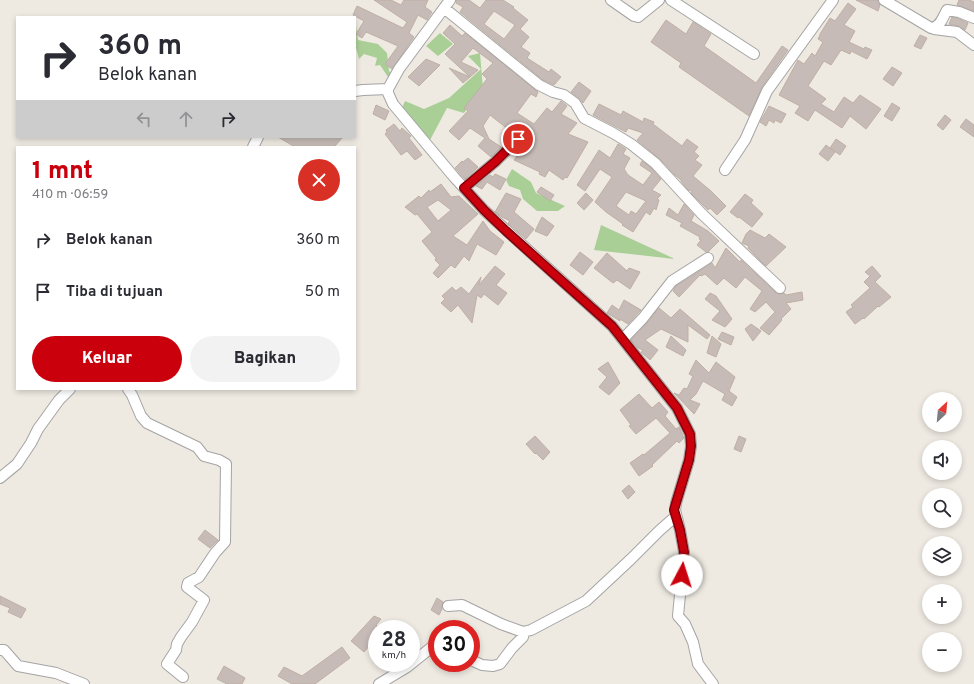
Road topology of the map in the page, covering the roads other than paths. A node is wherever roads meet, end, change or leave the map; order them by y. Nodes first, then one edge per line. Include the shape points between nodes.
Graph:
1 (611, 0) edge
2 (660, 0) edge
3 (671, 0) edge
4 (833, 0) edge
5 (884, 0) edge
6 (447, 4) edge
7 (974, 18) edge
8 (934, 28) junction
9 (974, 45) edge
10 (754, 54) dead end
11 (388, 89) junction
12 (356, 91) edge
13 (518, 139) dead end
14 (726, 170) dead end
15 (464, 188) junction
16 (708, 258) dead end
17 (780, 288) dead end
18 (623, 339) junction
19 (69, 390) edge
20 (129, 390) edge
21 (0, 478) edge
22 (677, 518) junction
23 (448, 606) dead end
24 (523, 632) junction
25 (0, 650) edge
26 (428, 650) edge
27 (480, 664) edge
28 (183, 677) dead end
29 (84, 684) edge
30 (379, 684) edge
31 (713, 684) edge

1 - 2 street via 638,17
3 - 10 street
4 - 14 street via 767,91 745,140
5 - 8 street
6 - 11 street via 399,69
6 - 17 street via 539,85 564,95 575,103 584,118 631,144 655,163 702,214
7 - 8 street via 946,10
8 - 9 street via 957,32
11 - 12 street
11 - 15 street via 393,104
13 - 15 street
15 - 18 street via 484,210 612,326
16 - 18 street via 672,281
18 - 22 street via 677,408 690,434 689,460 674,510
19 - 21 street via 38,429 18,464
20 - 28 street via 147,423 197,447 204,456 226,464 225,542 199,577 188,583 187,586 204,600 167,664
22 - 24 street via 659,531 586,601
22 - 31 street via 684,552 678,616 685,624 693,642 698,664
23 - 24 street via 462,606
24 - 27 street via 523,637 500,664
25 - 29 street via 4,650 18,666 56,673
26 - 30 street via 408,667

